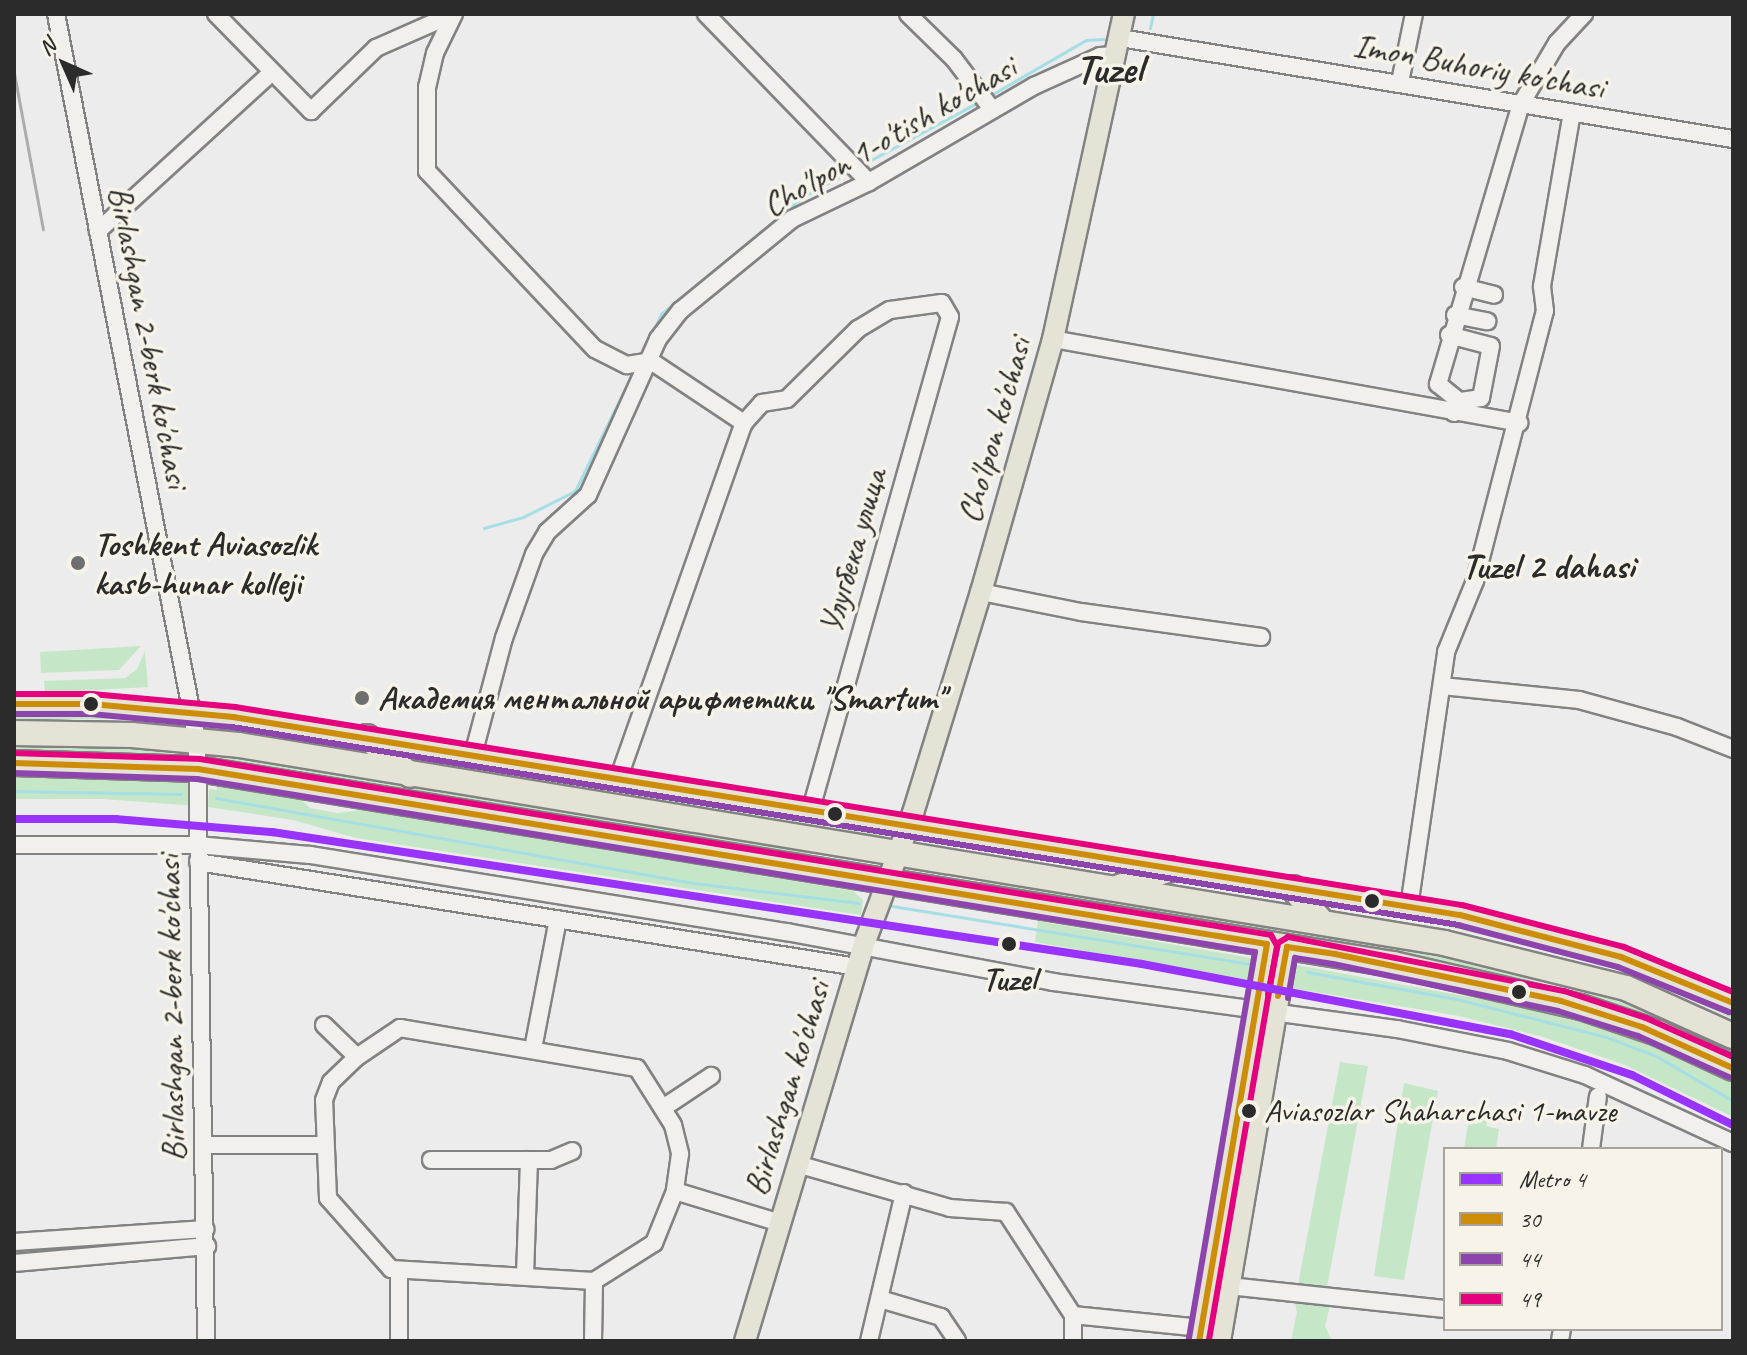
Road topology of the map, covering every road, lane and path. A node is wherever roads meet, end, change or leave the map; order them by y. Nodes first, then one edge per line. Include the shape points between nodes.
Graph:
1 (56, 14) edge
2 (216, 14) edge
3 (454, 14) edge
4 (706, 14) edge
5 (908, 14) edge
6 (1124, 14) edge
7 (1414, 14) edge
8 (1584, 14) edge
9 (1118, 46) junction
10 (271, 73) junction
11 (1400, 82) junction
12 (986, 101) junction
13 (1521, 104) junction
14 (1572, 113) junction
15 (1733, 139) edge
16 (866, 178) junction
17 (98, 231) junction
18 (1463, 287) junction
19 (1494, 295) dead end
20 (1455, 315) junction
21 (1487, 321) dead end
22 (1449, 335) junction
23 (1053, 339) junction
24 (640, 364) junction
25 (1457, 407) junction
26 (744, 423) junction
27 (1519, 423) junction
28 (981, 592) junction
29 (1261, 637) dead end
30 (1442, 686) junction
31 (14, 704) edge
32 (191, 711) junction
33 (14, 733) edge
34 (367, 737) junction
35 (197, 740) junction
36 (1733, 749) edge
37 (473, 755) junction
38 (14, 763) edge
39 (198, 769) junction
40 (410, 775) junction
41 (619, 777) junction
42 (811, 809) junction
43 (908, 826) junction
44 (14, 845) edge
45 (197, 854) junction
46 (895, 854) junction
47 (385, 867) junction
48 (1170, 869) junction
49 (885, 883) junction
50 (1114, 888) junction
51 (1293, 888) junction
52 (382, 890) junction
53 (1409, 907) junction
54 (558, 919) junction
55 (1322, 922) junction
56 (1277, 945) junction
57 (860, 957) junction
58 (1733, 1003) edge
59 (1265, 1011) junction
60 (324, 1025) dead end
61 (1733, 1036) edge
62 (533, 1049) junction
63 (357, 1057) junction
64 (1733, 1068) edge
65 (711, 1076) dead end
66 (1598, 1096) dead end
67 (663, 1108) junction
68 (1733, 1143) edge
69 (206, 1145) junction
70 (324, 1145) junction
71 (1591, 1147) edge
72 (572, 1151) dead end
73 (431, 1160) dead end
74 (529, 1160) junction
75 (797, 1164) junction
76 (675, 1191) junction
77 (904, 1193) junction
78 (1234, 1196) junction
79 (780, 1223) junction
80 (206, 1238) junction
81 (14, 1242) edge
82 (14, 1263) edge
83 (399, 1273) junction
84 (525, 1275) junction
85 (594, 1281) junction
86 (1229, 1286) junction
87 (880, 1299) junction
88 (1443, 1309) edge
89 (1073, 1315) junction
90 (1200, 1334) edge
91 (206, 1341) edge
92 (399, 1341) edge
93 (593, 1341) edge
94 (745, 1341) edge
95 (869, 1341) edge
96 (957, 1341) edge
97 (1073, 1341) edge
98 (1220, 1341) edge

1 - 17 street, Birlashgan 2-berk ko'chasi
2 - 10 street
3 - 10 street via 376,48 311,111
3 - 24 street via 435,53 427,87 427,171 595,349
4 - 16 street
5 - 12 street
6 - 9 main road, Cho'lpon ko'chasi
7 - 11 street
8 - 13 street via 1557,43
9 - 11 street, Imon Buhoriy ko'chasi
9 - 12 street, Cho'lpon 1-o'tish ko'chasi
9 - 23 main road, Cho'lpon ko'chasi
10 - 17 street
11 - 13 street, Imon Buhoriy ko'chasi
12 - 16 street, Cho'lpon 1-o'tish ko'chasi
13 - 14 street, Imon Buhoriy ko'chasi
13 - 18 street
14 - 15 street, Imon Buhoriy ko'chasi
14 - 27 street via 1542,286 1545,311
16 - 24 street, Cho'lpon 1-o'tish ko'chasi via 792,219 705,288
17 - 32 street, Birlashgan 2-berk ko'chasi
18 - 19 street
18 - 20 street
20 - 21 street
20 - 22 street
22 - 25 street via 1438,384
22 - 25 street via 1491,346 1481,398
23 - 25 street
23 - 28 main road, Cho'lpon ko'chasi
24 - 26 street
24 - 37 street, Cho'lpon 1-o'tish ko'chasi via 588,495 547,532 534,554 504,638
25 - 27 street
26 - 41 street
26 - 42 street, Улугбека улица via 762,403 787,399 858,329 890,310 926,301 950,308
27 - 30 street via 1503,459 1475,581 1446,652
28 - 29 street
28 - 43 main road, Cho'lpon ko'chasi
30 - 36 street via 1579,700
30 - 53 street
31 - 32 main road
32 - 34 main road
32 - 35 street, Birlashgan 2-berk ko'chasi
33 - 35 highway
34 - 37 main road
34 - 40 highway
35 - 39 street, Birlashgan 2-berk ko'chasi
35 - 40 highway
37 - 41 main road
38 - 39 highway
39 - 45 street, Birlashgan 2-berk ko'chasi
39 - 49 highway
40 - 46 highway
41 - 42 main road
42 - 43 main road
43 - 46 main road, Cho'lpon ko'chasi
43 - 48 main road
44 - 45 street
45 - 47 street
45 - 52 street
45 - 69 street, Birlashgan 2-berk ko'chasi
46 - 49 main road, Birlashgan ko'chasi
46 - 50 highway
47 - 52 street
47 - 57 street
48 - 50 highway
48 - 51 main road
49 - 56 highway
49 - 57 main road, Birlashgan ko'chasi
50 - 55 highway
51 - 53 main road
51 - 55 highway
52 - 54 street
53 - 58 main road via 1598,950
54 - 57 street
54 - 62 street
55 - 61 highway via 1574,973 1658,1000
56 - 59 main road
56 - 64 highway via 1551,998 1642,1027
57 - 59 street
57 - 75 main road, Birlashgan ko'chasi
59 - 68 street via 1397,1029 1529,1056 1637,1095
59 - 78 main road
60 - 63 street
62 - 63 street via 400,1028
62 - 67 street via 637,1068
63 - 70 street via 326,1090
65 - 67 street
66 - 71 street
67 - 76 street via 679,1143
69 - 70 street
69 - 80 street, Birlashgan 2-berk ko'chasi
70 - 83 street via 331,1203
72 - 74 street via 551,1160
73 - 74 street
74 - 84 street
75 - 77 street
75 - 79 main road, Birlashgan ko'chasi
76 - 79 street
76 - 85 street via 654,1243
77 - 87 street
77 - 89 street via 960,1210 1006,1212
78 - 86 main road
78 - 90 main road
79 - 94 main road, Birlashgan ko'chasi
80 - 81 street
80 - 82 street
80 - 91 street, Birlashgan 2-berk ko'chasi
83 - 84 street
83 - 92 street
84 - 85 street
85 - 93 street
86 - 88 street
86 - 98 main road
87 - 95 street
87 - 96 street via 941,1317
89 - 90 street
89 - 97 street

